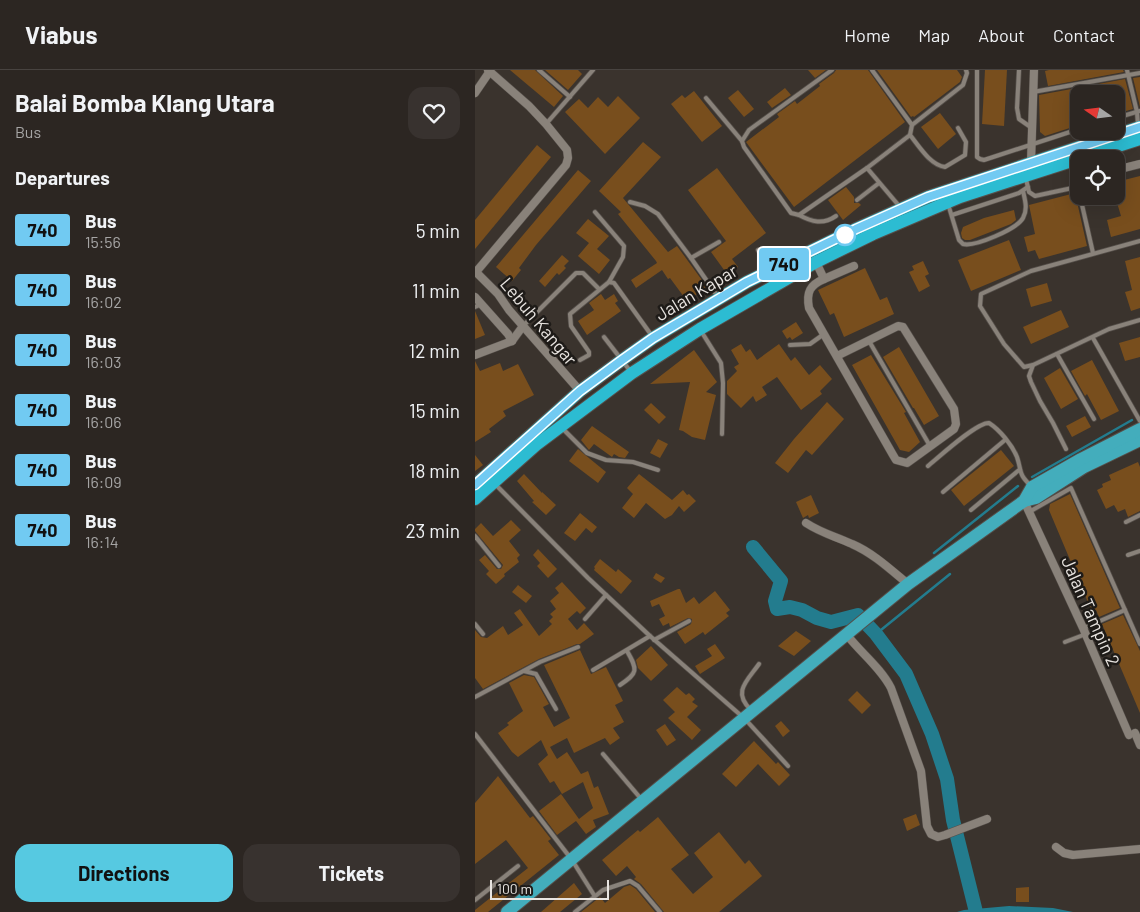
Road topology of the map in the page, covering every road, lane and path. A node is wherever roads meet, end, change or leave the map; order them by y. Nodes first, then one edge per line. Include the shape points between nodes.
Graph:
1 (539, 70) edge
2 (593, 70) edge
3 (832, 70) edge
4 (872, 70) edge
5 (966, 70) edge
6 (977, 70) edge
7 (1019, 70) edge
8 (1034, 70) edge
9 (1127, 70) edge
10 (489, 71) edge
11 (1140, 73) edge
12 (1128, 77) junction
13 (1033, 92) junction
14 (475, 93) edge
15 (570, 97) junction
16 (706, 98) dead end
17 (1139, 112) edge
18 (1125, 116) edge
19 (546, 124) junction
20 (912, 125) junction
21 (959, 128) dead end
22 (1032, 128) junction
23 (1139, 131) edge
24 (1070, 132) edge
25 (910, 135) junction
26 (742, 140) junction
27 (1032, 143) junction
28 (1094, 150) edge
29 (1070, 160) edge
30 (1031, 162) junction
31 (1140, 164) edge
32 (867, 168) junction
33 (1125, 168) edge
34 (1027, 182) junction
35 (879, 183) junction
36 (1070, 188) edge
37 (1023, 191) junction
38 (857, 200) dead end
39 (630, 202) dead end
40 (947, 202) junction
41 (1081, 205) edge
42 (901, 209) junction
43 (595, 212) dead end
44 (799, 215) junction
45 (952, 215) junction
46 (836, 216) dead end
47 (1140, 241) edge
48 (719, 242) dead end
49 (758, 250) dead end
50 (1093, 254) junction
51 (691, 258) junction
52 (816, 262) junction
53 (854, 266) dead end
54 (770, 270) junction
55 (476, 272) edge
56 (824, 279) junction
57 (609, 282) junction
58 (599, 289) junction
59 (475, 297) edge
60 (719, 299) junction
61 (479, 305) edge
62 (1140, 320) edge
63 (523, 326) junction
64 (700, 330) junction
65 (824, 334) junction
66 (604, 337) dead end
67 (653, 338) junction
68 (1093, 338) junction
69 (511, 341) junction
70 (869, 341) junction
71 (790, 345) dead end
72 (1057, 354) junction
73 (475, 355) edge
74 (837, 356) junction
75 (580, 360) dead end
76 (622, 360) junction
77 (1033, 364) junction
78 (632, 373) junction
79 (580, 391) junction
80 (1094, 420) dead end
81 (1140, 421) edge
82 (561, 426) junction
83 (1140, 429) edge
84 (723, 434) dead end
85 (1005, 440) junction
86 (1140, 440) edge
87 (931, 446) junction
88 (1066, 449) dead end
89 (928, 466) dead end
90 (658, 470) dead end
91 (1019, 470) junction
92 (493, 483) junction
93 (475, 485) edge
94 (1032, 487) junction
95 (943, 492) dead end
96 (475, 499) edge
97 (1026, 507) junction
98 (971, 510) dead end
99 (1140, 515) edge
100 (1126, 522) dead end
101 (806, 523) dead end
102 (475, 536) edge
103 (1140, 551) edge
104 (1128, 555) dead end
105 (499, 566) dead end
106 (908, 584) junction
107 (606, 595) junction
108 (1125, 610) junction
109 (585, 619) dead end
110 (689, 621) dead end
111 (475, 624) edge
112 (1084, 631) junction
113 (851, 632) junction
114 (483, 634) dead end
115 (650, 636) junction
116 (654, 640) junction
117 (1065, 642) dead end
118 (1140, 644) edge
119 (578, 647) dead end
120 (627, 651) junction
121 (759, 664) dead end
122 (593, 670) dead end
123 (524, 671) junction
124 (620, 685) dead end
125 (475, 697) edge
126 (556, 709) dead end
127 (749, 715) junction
128 (1135, 733) edge
129 (475, 734) edge
130 (1140, 745) edge
131 (603, 754) dead end
132 (787, 766) dead end
133 (643, 802) junction
134 (987, 819) dead end
135 (1056, 847) dead end
136 (1140, 849) edge
137 (572, 860) junction
138 (518, 866) dead end
139 (594, 895) junction
140 (475, 900) edge
141 (507, 912) edge
142 (575, 912) edge
143 (660, 912) edge

1 - 15 lane
2 - 15 lane
3 - 26 lane via 749,130
4 - 20 lane
5 - 20 lane via 963,85
6 - 27 lane via 979,160
7 - 22 lane via 1019,119
8 - 13 street
9 - 12 lane
10 - 14 street
10 - 19 street
11 - 12 lane
12 - 13 lane
12 - 17 lane
13 - 22 street
15 - 19 lane
16 - 26 lane
17 - 18 lane
17 - 23 lane
19 - 55 street via 567,150 566,165
20 - 25 lane
21 - 25 lane via 966,142 965,155 945,167 933,163
22 - 27 street
23 - 28 highway, Jalan Kapar
23 - 30 highway, Jalan Kapar
24 - 27 lane
25 - 32 lane
26 - 44 lane via 791,213
27 - 30 street
29 - 34 highway, Jalan Kapar
30 - 42 highway, Jalan Kapar
31 - 33 street
32 - 35 lane
32 - 44 lane
34 - 36 lane via 1031,195 1035,196
34 - 37 lane
34 - 40 highway, Jalan Kapar via 981,189
35 - 38 lane
35 - 42 lane
37 - 45 lane
37 - 45 lane via 1026,211 1021,220 974,244 963,244 959,240
39 - 51 lane via 658,214
40 - 45 lane
40 - 52 highway, Jalan Kapar
41 - 50 lane
42 - 54 highway, Jalan Kapar
43 - 57 lane via 624,246 623,257
44 - 46 lane via 821,223
47 - 50 lane
48 - 51 lane
49 - 54 lane
50 - 77 lane via 1031,271 981,294 980,306 1018,363 1023,367
51 - 60 lane
52 - 56 street
52 - 64 highway, Jalan Kapar
53 - 56 street
54 - 60 highway, Jalan Kapar
55 - 63 street, Lebuh Kangar
56 - 65 street via 811,286 807,294 809,308
57 - 58 lane
57 - 67 lane via 613,283
58 - 63 lane via 583,273 576,273
58 - 75 lane via 570,314 571,326 589,352
59 - 61 street
60 - 67 highway, Jalan Kapar
61 - 69 street
62 - 68 lane via 1109,329
63 - 69 street
63 - 79 street, Lebuh Kangar
64 - 78 highway, Jalan Kapar
64 - 84 lane via 721,364
65 - 71 lane via 810,344
65 - 74 street
66 - 76 lane
67 - 76 highway, Jalan Kapar
68 - 72 lane
68 - 81 lane
69 - 73 street
70 - 74 street
70 - 87 lane
70 - 87 street via 898,326 903,327 954,409 956,424 953,429
72 - 77 lane
72 - 80 lane
74 - 87 street via 896,460 907,463
76 - 78 lane
76 - 79 highway, Jalan Kapar
77 - 88 lane via 1031,382
78 - 82 highway, Jalan Kapar
79 - 93 highway, Jalan Kapar
82 - 90 lane via 587,453
82 - 92 highway, Jalan Kapar
83 - 94 main road
85 - 89 lane via 993,426 985,423
85 - 91 lane via 1013,449
85 - 95 lane
86 - 97 main road via 1084,467
91 - 94 lane
91 - 98 lane
92 - 96 highway, Jalan Kapar
92 - 107 lane
94 - 97 main road
97 - 106 main road
97 - 108 lane via 1071,488
97 - 112 street, Jalan Tampin 2
99 - 100 lane
101 - 106 street via 822,533 853,544
102 - 105 lane
103 - 104 lane
106 - 113 main road
107 - 109 lane
107 - 115 lane
108 - 112 lane
108 - 118 lane
110 - 116 lane
111 - 114 lane
112 - 117 lane
112 - 128 street, Jalan Tampin 2
113 - 127 main road
113 - 134 street via 861,652 886,678 891,688 921,771 927,826 931,834 938,837
115 - 116 lane
115 - 120 lane
116 - 127 lane
119 - 123 lane
120 - 122 lane
120 - 124 lane via 635,672
121 - 127 lane via 741,690
123 - 125 lane
123 - 126 lane via 536,674
127 - 132 lane
127 - 133 main road
128 - 130 street, Jalan Tampin 2
129 - 137 lane
131 - 133 lane
133 - 137 main road
135 - 136 street via 1073,855
137 - 139 lane
137 - 141 main road
138 - 140 lane
139 - 142 lane
139 - 143 lane via 630,881 639,886

